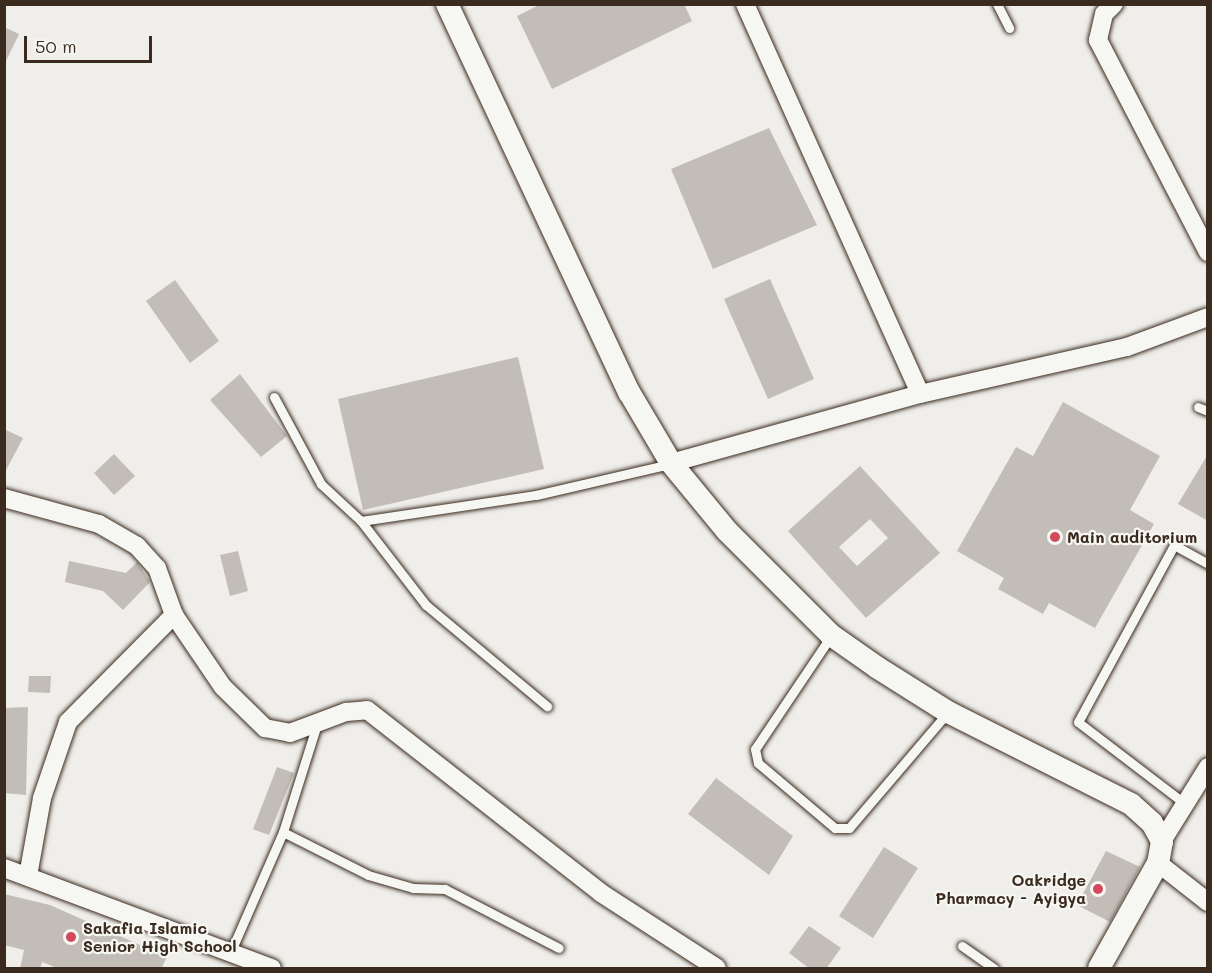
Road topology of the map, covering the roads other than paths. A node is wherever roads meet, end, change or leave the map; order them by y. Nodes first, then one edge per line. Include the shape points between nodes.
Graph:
1 (447, 4) edge
2 (745, 4) edge
3 (997, 4) edge
4 (1114, 4) edge
5 (1009, 28) dead end
6 (1208, 252) edge
7 (1208, 317) edge
8 (920, 394) junction
9 (274, 397) dead end
10 (672, 463) junction
11 (4, 498) edge
12 (361, 521) junction
13 (1208, 564) edge
14 (174, 615) junction
15 (831, 635) junction
16 (547, 706) dead end
17 (948, 712) junction
18 (317, 724) junction
19 (1208, 767) edge
20 (1184, 803) junction
21 (283, 832) junction
22 (1160, 852) junction
23 (4, 868) edge
24 (28, 876) junction
25 (1208, 902) edge
26 (962, 946) dead end
27 (559, 948) dead end
28 (231, 951) junction
29 (272, 969) edge
30 (717, 969) edge
31 (994, 969) edge
32 (1099, 969) edge

1 - 10 street via 582,298
2 - 8 street
3 - 5 lane
4 - 6 street via 1104,14 1098,40
7 - 8 street via 1127,347
8 - 10 street
9 - 12 lane via 321,484
10 - 12 lane via 536,495
10 - 15 street via 727,531
11 - 14 street via 99,524 136,546 157,568
12 - 16 lane via 426,605
13 - 20 lane via 1174,545 1078,722
14 - 18 street via 223,687 266,729 290,733
14 - 24 street via 68,722 42,798
15 - 17 street
15 - 17 lane via 755,749 758,764 835,828 849,828
17 - 22 street via 1131,804 1152,823
18 - 21 lane
18 - 30 street via 346,712 367,710 602,893
19 - 20 street
20 - 22 street
21 - 27 lane via 368,875 413,888 445,889
21 - 28 lane
22 - 25 street
22 - 32 street
23 - 24 street
24 - 28 street via 118,913
26 - 31 lane
28 - 29 street

